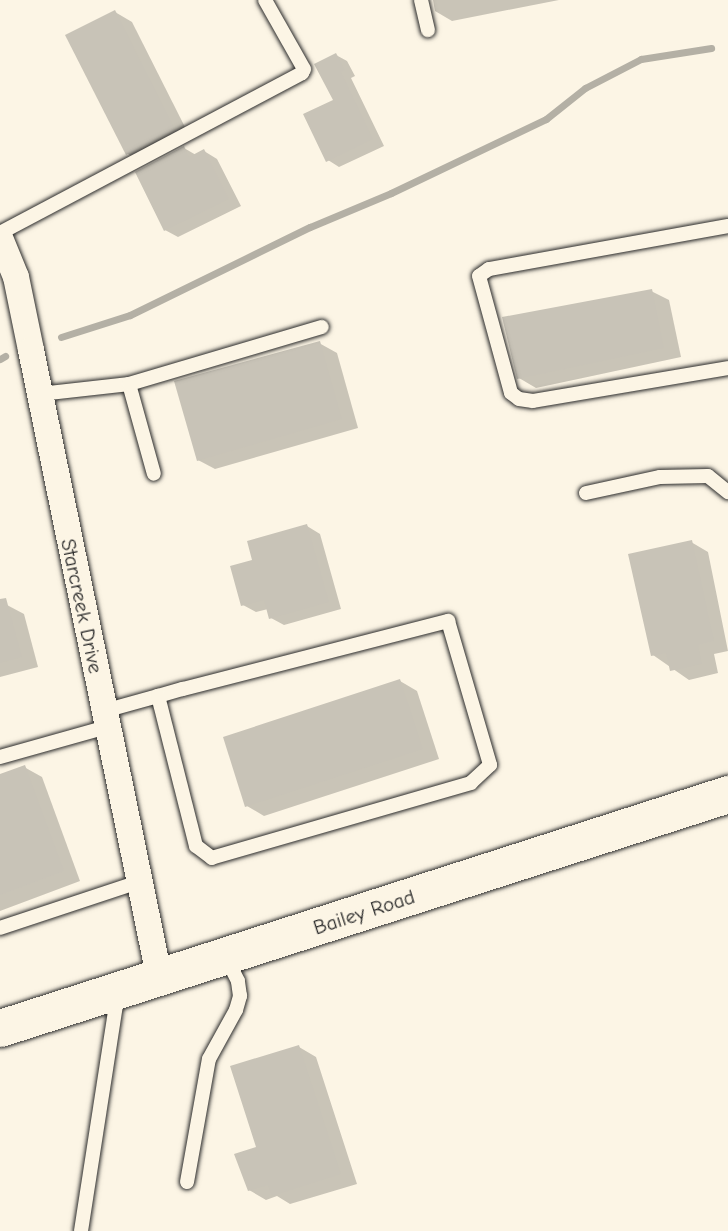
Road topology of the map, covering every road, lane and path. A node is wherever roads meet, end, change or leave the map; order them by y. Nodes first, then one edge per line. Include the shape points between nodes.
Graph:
1 (265, 0) edge
2 (421, 0) edge
3 (428, 30) dead end
4 (728, 226) edge
5 (1, 245) edge
6 (322, 327) dead end
7 (728, 368) edge
8 (129, 384) junction
9 (40, 394) junction
10 (154, 474) dead end
11 (728, 492) edge
12 (586, 493) dead end
13 (158, 696) junction
14 (106, 719) junction
15 (0, 757) edge
16 (725, 799) edge
17 (138, 882) junction
18 (0, 928) edge
19 (226, 957) junction
20 (159, 976) junction
21 (118, 990) junction
22 (0, 1028) edge
23 (187, 1182) dead end
24 (81, 1231) edge

1 - 5 lane via 304,69 302,73
2 - 3 lane
4 - 7 lane via 489,269 479,276 511,393 519,399 533,401
5 - 9 street, Starcreek Drive via 16,277
6 - 8 lane
8 - 9 lane
8 - 10 lane
9 - 14 street, Starcreek Drive
11 - 12 lane via 708,476 660,477
13 - 13 lane via 448,621 490,765 471,783 212,858 196,846
13 - 14 lane
14 - 15 lane
14 - 17 street, Starcreek Drive
16 - 19 street, Bailey Road
17 - 18 lane
17 - 20 street, Starcreek Drive
19 - 20 street, Bailey Road
19 - 23 lane via 240,996 206,1071
20 - 21 street, Bailey Road
21 - 22 street, Bailey Road
21 - 24 lane

